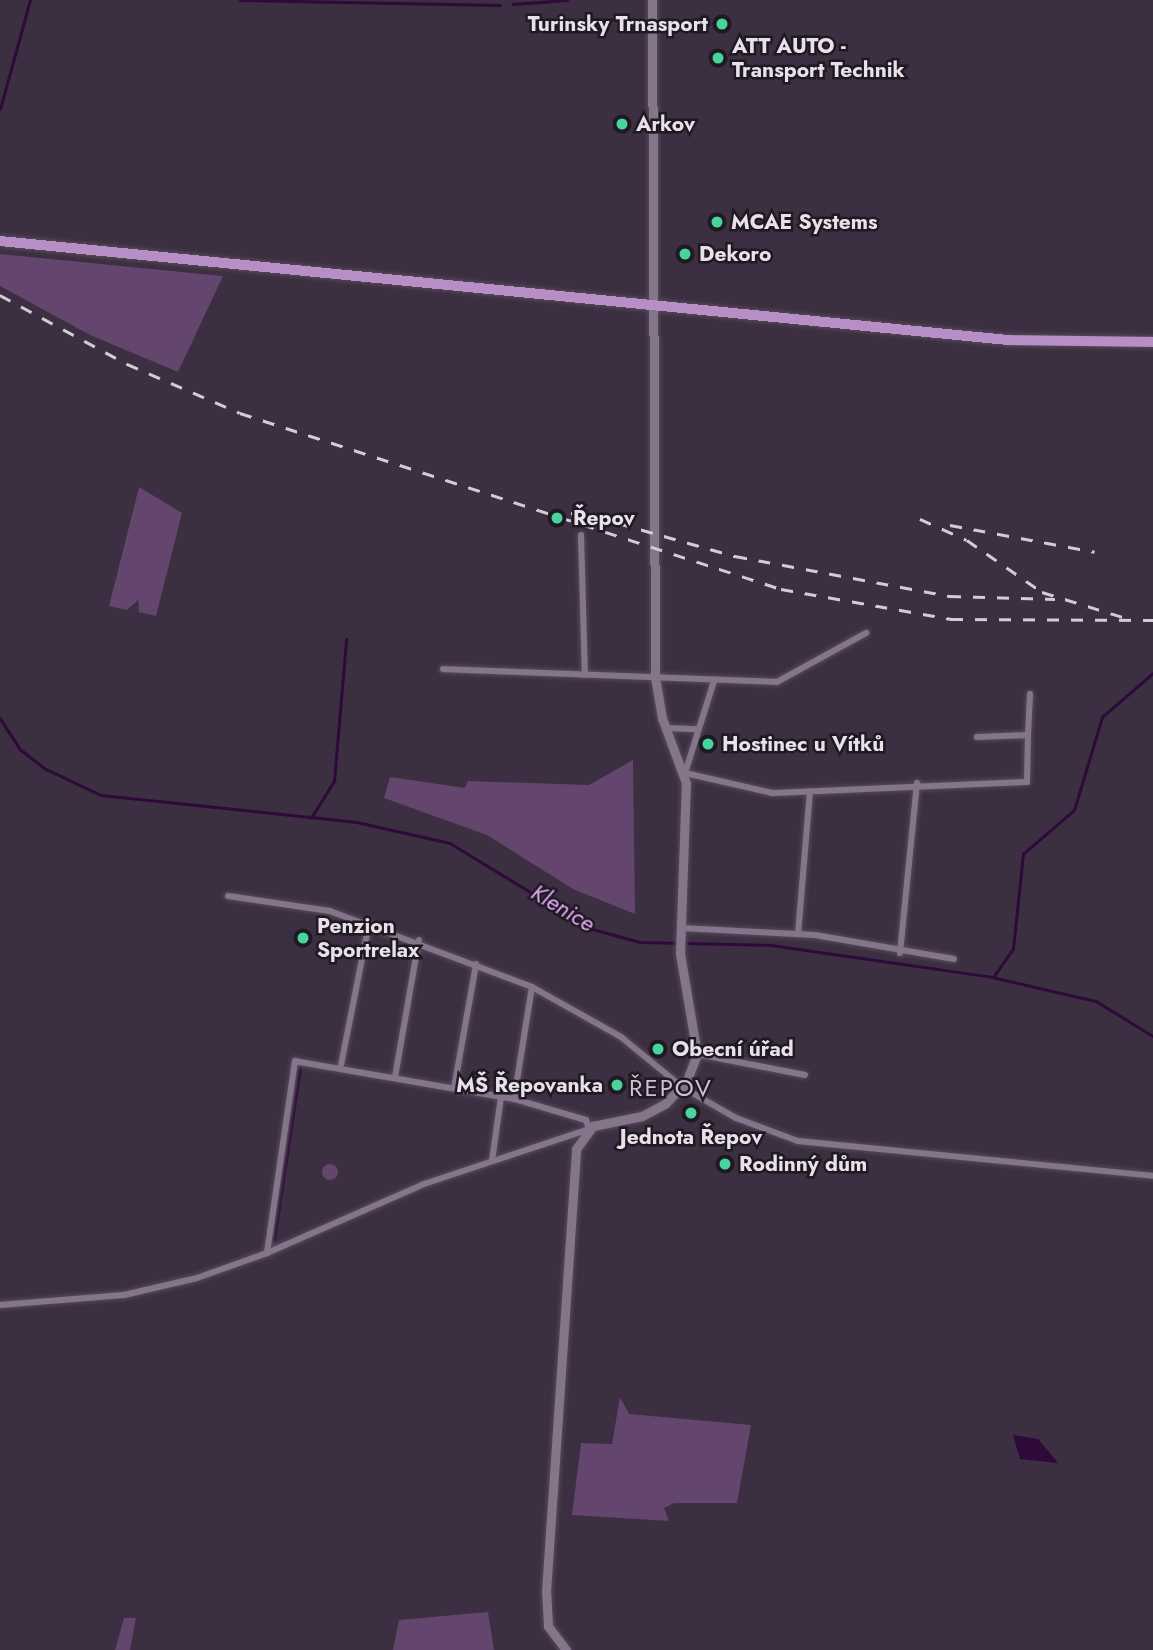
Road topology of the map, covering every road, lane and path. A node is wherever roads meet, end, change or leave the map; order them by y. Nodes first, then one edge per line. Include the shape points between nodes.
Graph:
1 (652, 0) edge
2 (0, 241) edge
3 (651, 304) junction
4 (1153, 342) edge
5 (581, 535) dead end
6 (866, 633) dead end
7 (443, 669) dead end
8 (585, 674) junction
9 (655, 677) junction
10 (714, 681) junction
11 (1030, 694) dead end
12 (665, 728) junction
13 (698, 729) junction
14 (1028, 735) junction
15 (977, 737) dead end
16 (685, 773) junction
17 (918, 783) junction
18 (810, 792) junction
19 (228, 896) dead end
20 (369, 923) junction
21 (681, 931) junction
22 (798, 934) junction
23 (419, 940) junction
24 (900, 953) junction
25 (954, 958) dead end
26 (476, 964) junction
27 (532, 987) junction
28 (698, 1054) junction
29 (341, 1065) junction
30 (805, 1075) dead end
31 (395, 1077) junction
32 (682, 1087) junction
33 (454, 1088) junction
34 (500, 1097) junction
35 (514, 1099) junction
36 (589, 1129) junction
37 (492, 1161) junction
38 (1153, 1176) edge
39 (267, 1253) junction
40 (0, 1305) edge
41 (566, 1650) edge

1 - 3 street
2 - 3 main road
3 - 4 main road via 1008,340
3 - 9 street
5 - 8 street
6 - 10 street via 777,682
7 - 8 street
8 - 9 street
9 - 10 street
9 - 12 street
10 - 13 street
11 - 14 street
12 - 13 street
12 - 16 street
13 - 16 street
14 - 15 street
14 - 17 street via 1027,782
16 - 18 street via 772,793
16 - 21 street
17 - 18 street
17 - 24 street
18 - 22 street
19 - 20 street via 330,911
20 - 23 street
20 - 29 street
21 - 22 street
21 - 28 street via 680,953
22 - 24 street
23 - 26 street
23 - 31 street
24 - 25 street
26 - 27 street
26 - 33 street
27 - 32 street via 621,1037
27 - 35 street
28 - 30 street
28 - 32 street
29 - 31 street
29 - 39 street via 295,1061
31 - 33 street
32 - 36 street via 649,1114
32 - 38 street via 736,1118 798,1141 1020,1168
33 - 34 street
34 - 35 street
34 - 37 street
35 - 36 street via 577,1113
36 - 37 street
36 - 41 street via 576,1149 572,1181 546,1592 548,1626
37 - 39 street
39 - 40 street via 124,1295

